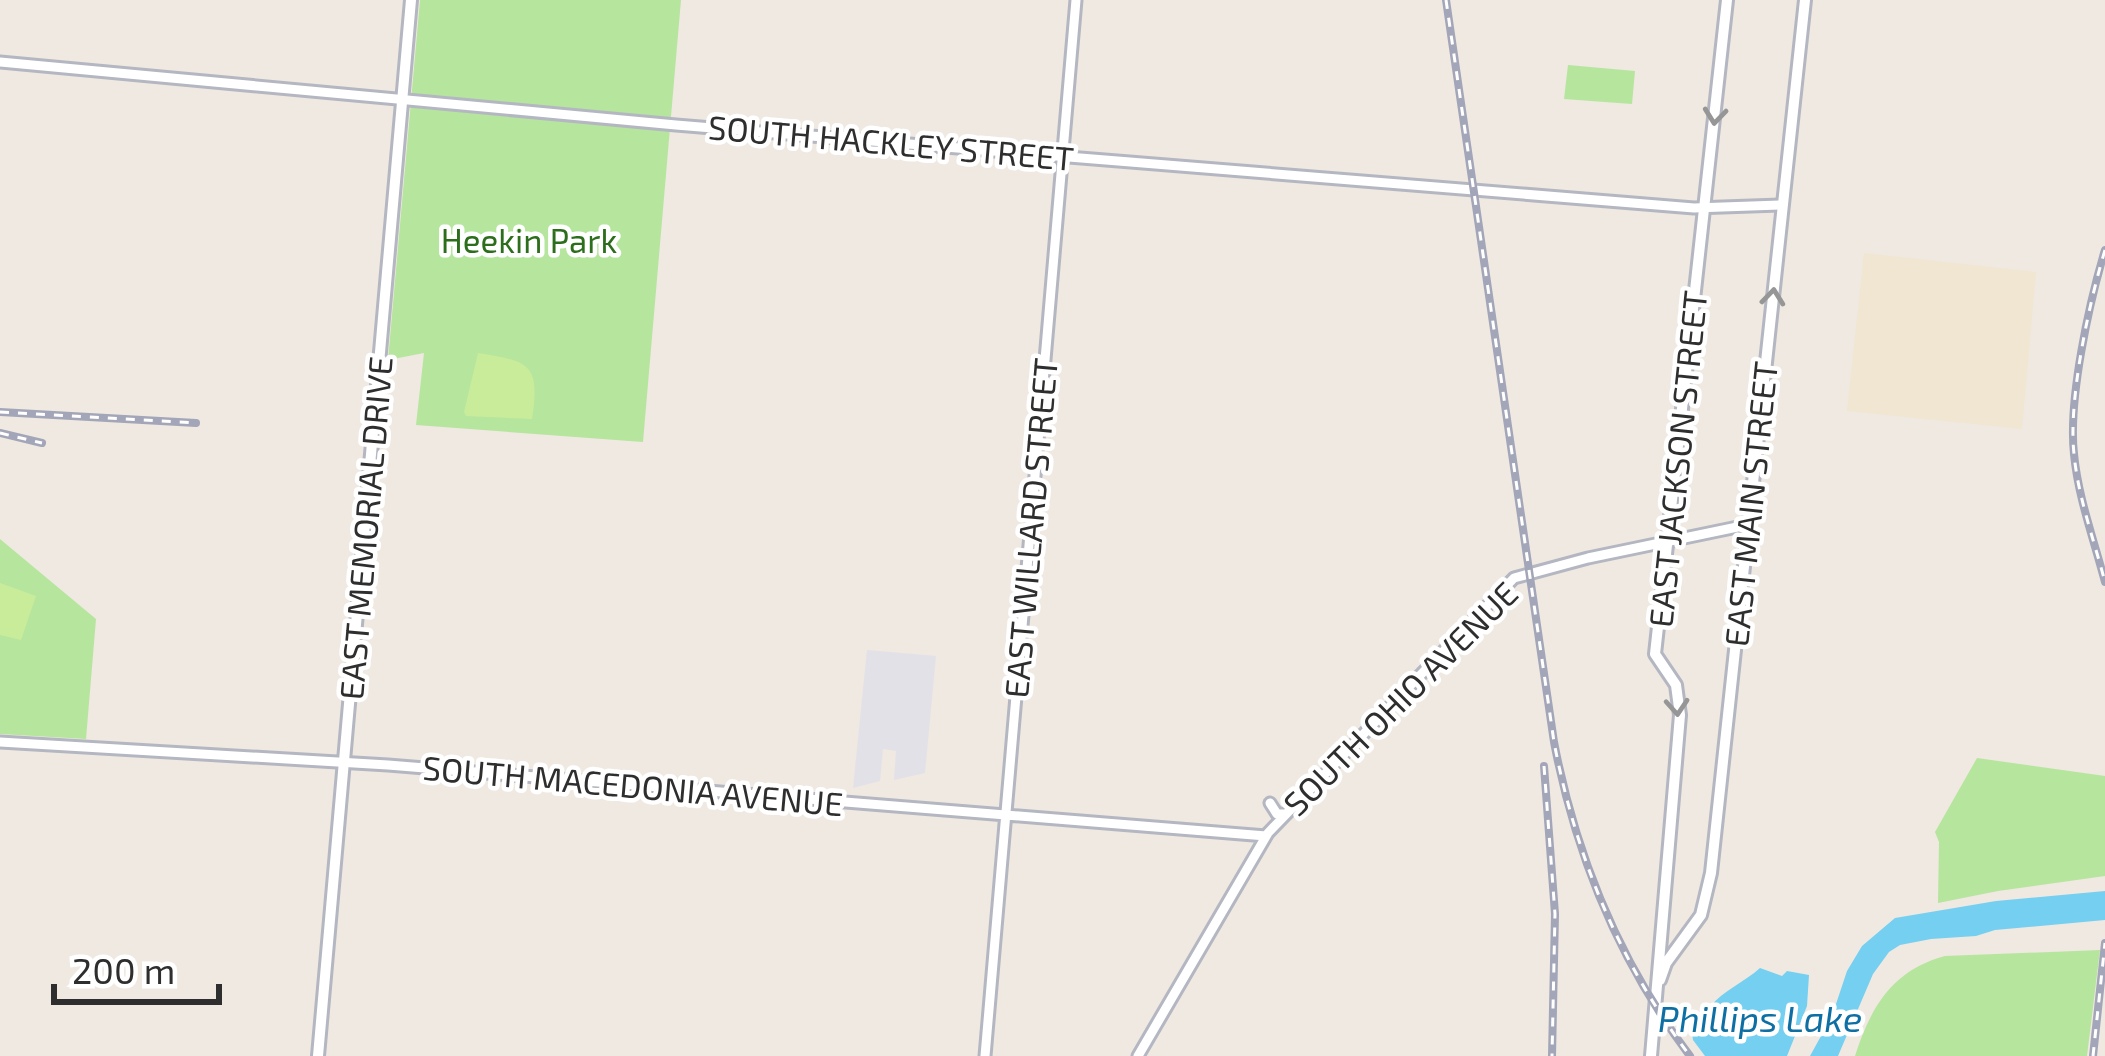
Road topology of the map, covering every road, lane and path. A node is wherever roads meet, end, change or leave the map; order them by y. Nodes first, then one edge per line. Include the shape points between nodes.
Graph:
1 (411, 0) edge
2 (1076, 0) edge
3 (1727, 0) edge
4 (1805, 0) edge
5 (0, 62) edge
6 (402, 98) junction
7 (1062, 156) junction
8 (1782, 205) junction
9 (1705, 208) junction
10 (1748, 525) junction
11 (1669, 541) junction
12 (0, 742) edge
13 (346, 762) junction
14 (1270, 803) dead end
15 (1286, 814) junction
16 (1006, 815) junction
17 (1267, 834) junction
18 (1659, 940) junction
19 (1682, 942) junction
20 (1655, 994) junction
21 (318, 1056) edge
22 (985, 1056) edge
23 (1138, 1056) edge
24 (1651, 1056) edge

1 - 6 main road, EAST MEMORIAL DRIVE
2 - 7 street, EAST WILLARD STREET
3 -> 9 main road, EAST JACKSON STREET
4 - 8 main road, EAST MAIN STREET
5 - 6 street, SOUTH HACKLEY STREET
6 - 7 street, SOUTH HACKLEY STREET
6 - 13 main road, EAST MEMORIAL DRIVE
7 - 9 street, SOUTH HACKLEY STREET
7 - 16 street, EAST WILLARD STREET
8 - 9 street, SOUTH HACKLEY STREET
10 -> 8 main road, EAST MAIN STREET
9 - 11 main road, EAST JACKSON STREET
10 - 11 street, SOUTH OHIO AVENUE
10 - 19 main road, EAST MAIN STREET via 1711,873 1703,910
11 - 15 street, SOUTH OHIO AVENUE via 1514,578
11 -> 18 main road, EAST JACKSON STREET via 1655,654 1676,685 1679,715
12 - 13 street, SOUTH MACEDONIA AVENUE
13 - 16 street, SOUTH MACEDONIA AVENUE
13 - 21 main road, EAST MEMORIAL DRIVE
14 - 15 street
15 - 17 street, SOUTH OHIO AVENUE
16 - 17 street, SOUTH MACEDONIA AVENUE
16 - 22 street, EAST WILLARD STREET
17 - 23 street, SOUTH OHIO AVENUE
18 - 19 main road
18 - 20 main road, EAST JACKSON STREET
19 - 20 main road, EAST MAIN STREET
20 - 24 main road, EAST JACKSON STREET

